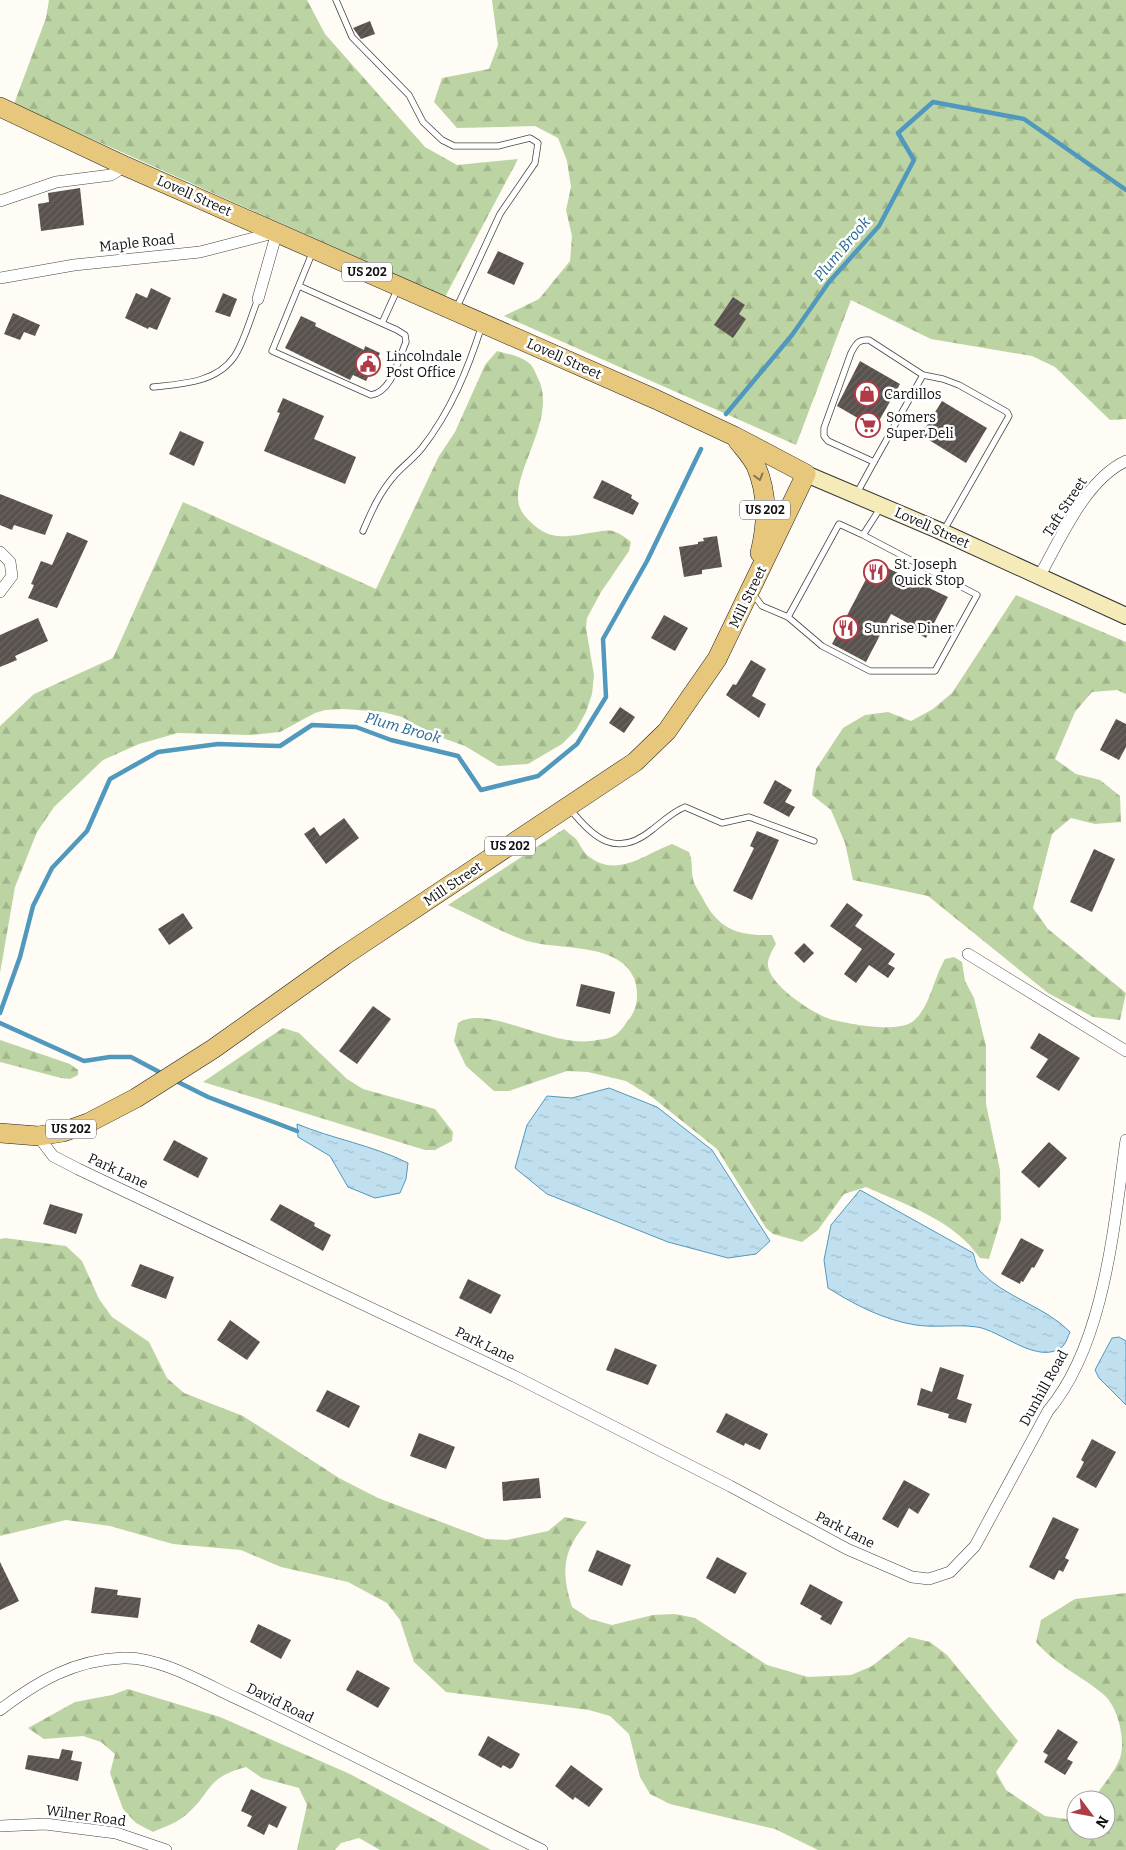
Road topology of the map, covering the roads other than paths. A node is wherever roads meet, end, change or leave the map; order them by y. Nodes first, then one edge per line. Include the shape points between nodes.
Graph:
1 (336, 0) edge
2 (0, 106) edge
3 (125, 166) junction
4 (0, 201) edge
5 (276, 232) junction
6 (314, 249) junction
7 (0, 278) edge
8 (299, 286) junction
9 (398, 286) junction
10 (258, 299) joint
11 (455, 311) junction
12 (382, 323) junction
13 (483, 323) junction
14 (922, 375) junction
15 (153, 387) dead end
16 (734, 436) junction
17 (874, 462) junction
18 (1126, 462) edge
19 (806, 474) junction
20 (856, 495) junction
21 (882, 505) junction
22 (363, 531) dead end
23 (942, 532) junction
24 (863, 535) junction
25 (0, 552) edge
26 (1039, 578) junction
27 (751, 591) junction
28 (0, 592) edge
29 (1126, 616) edge
30 (788, 617) junction
31 (569, 807) junction
32 (814, 841) dead end
33 (968, 954) dead end
34 (1126, 1050) edge
35 (0, 1133) edge
36 (38, 1136) junction
37 (1126, 1140) edge
38 (922, 1579) joint
39 (0, 1710) edge
40 (0, 1826) edge
41 (166, 1850) edge
42 (542, 1850) edge

1 - 11 lane via 352,37 409,95 423,122 442,140 454,146 498,146 530,138 538,143 535,163 500,214
2 - 3 main road, Lovell Street / US 202
3 - 4 street via 111,175 56,182
3 - 5 main road, Lovell Street / US 202
5 - 6 main road, Lovell Street / US 202
5 - 7 street, Maple Road via 200,252 74,265
5 - 10 street
6 - 8 lane
6 - 9 main road, Lovell Street / US 202
8 - 12 lane
8 - 12 lane via 272,351 370,395 379,394 386,388 406,342 404,336
9 - 11 main road, Lovell Street / US 202
9 - 12 lane
10 - 15 lane via 234,357 217,373 192,383
11 - 13 main road, Lovell Street / US 202
13 - 16 main road, Lovell Street / US 202
13 - 22 lane via 453,402 422,449 377,498
14 - 17 lane
14 - 17 lane via 869,340 862,339 856,344 824,428 824,436 828,441
14 - 23 lane via 959,385 1009,416
16 - 19 main road, Lovell Street / US 202
16 -> 27 main road, US 202 via 756,465 765,499 766,529
17 - 20 lane
18 - 26 street, Taft Street via 1102,478 1086,496
19 - 20 street, Lovell Street
19 - 27 main road, Mill Street / US 202
20 - 21 street, Lovell Street
21 - 23 street, Lovell Street
21 - 24 lane
23 - 26 street, Lovell Street
24 - 30 lane via 839,524
24 - 30 lane via 977,595 935,671 870,671 822,646
25 - 28 street via 10,562 12,576
26 - 29 street, Lovell Street
27 - 30 lane via 762,606
27 - 31 main road, Mill Street / US 202 via 717,659 667,731 635,762
31 - 32 lane via 590,833 614,844 643,837 685,807 722,823 749,817
31 - 36 main road, Mill Street / US 202 via 136,1098 88,1123
33 - 34 street
35 - 36 main road, Mill Street / US 202
36 - 38 street, Park Lane via 53,1156 78,1169 514,1376 847,1549
37 - 38 street, Dunhill Road via 1098,1308 1072,1373 974,1546 950,1572
39 - 42 street, David Road via 32,1686 79,1665 124,1658 165,1665
40 - 41 street, Wilner Road via 45,1824 116,1833

